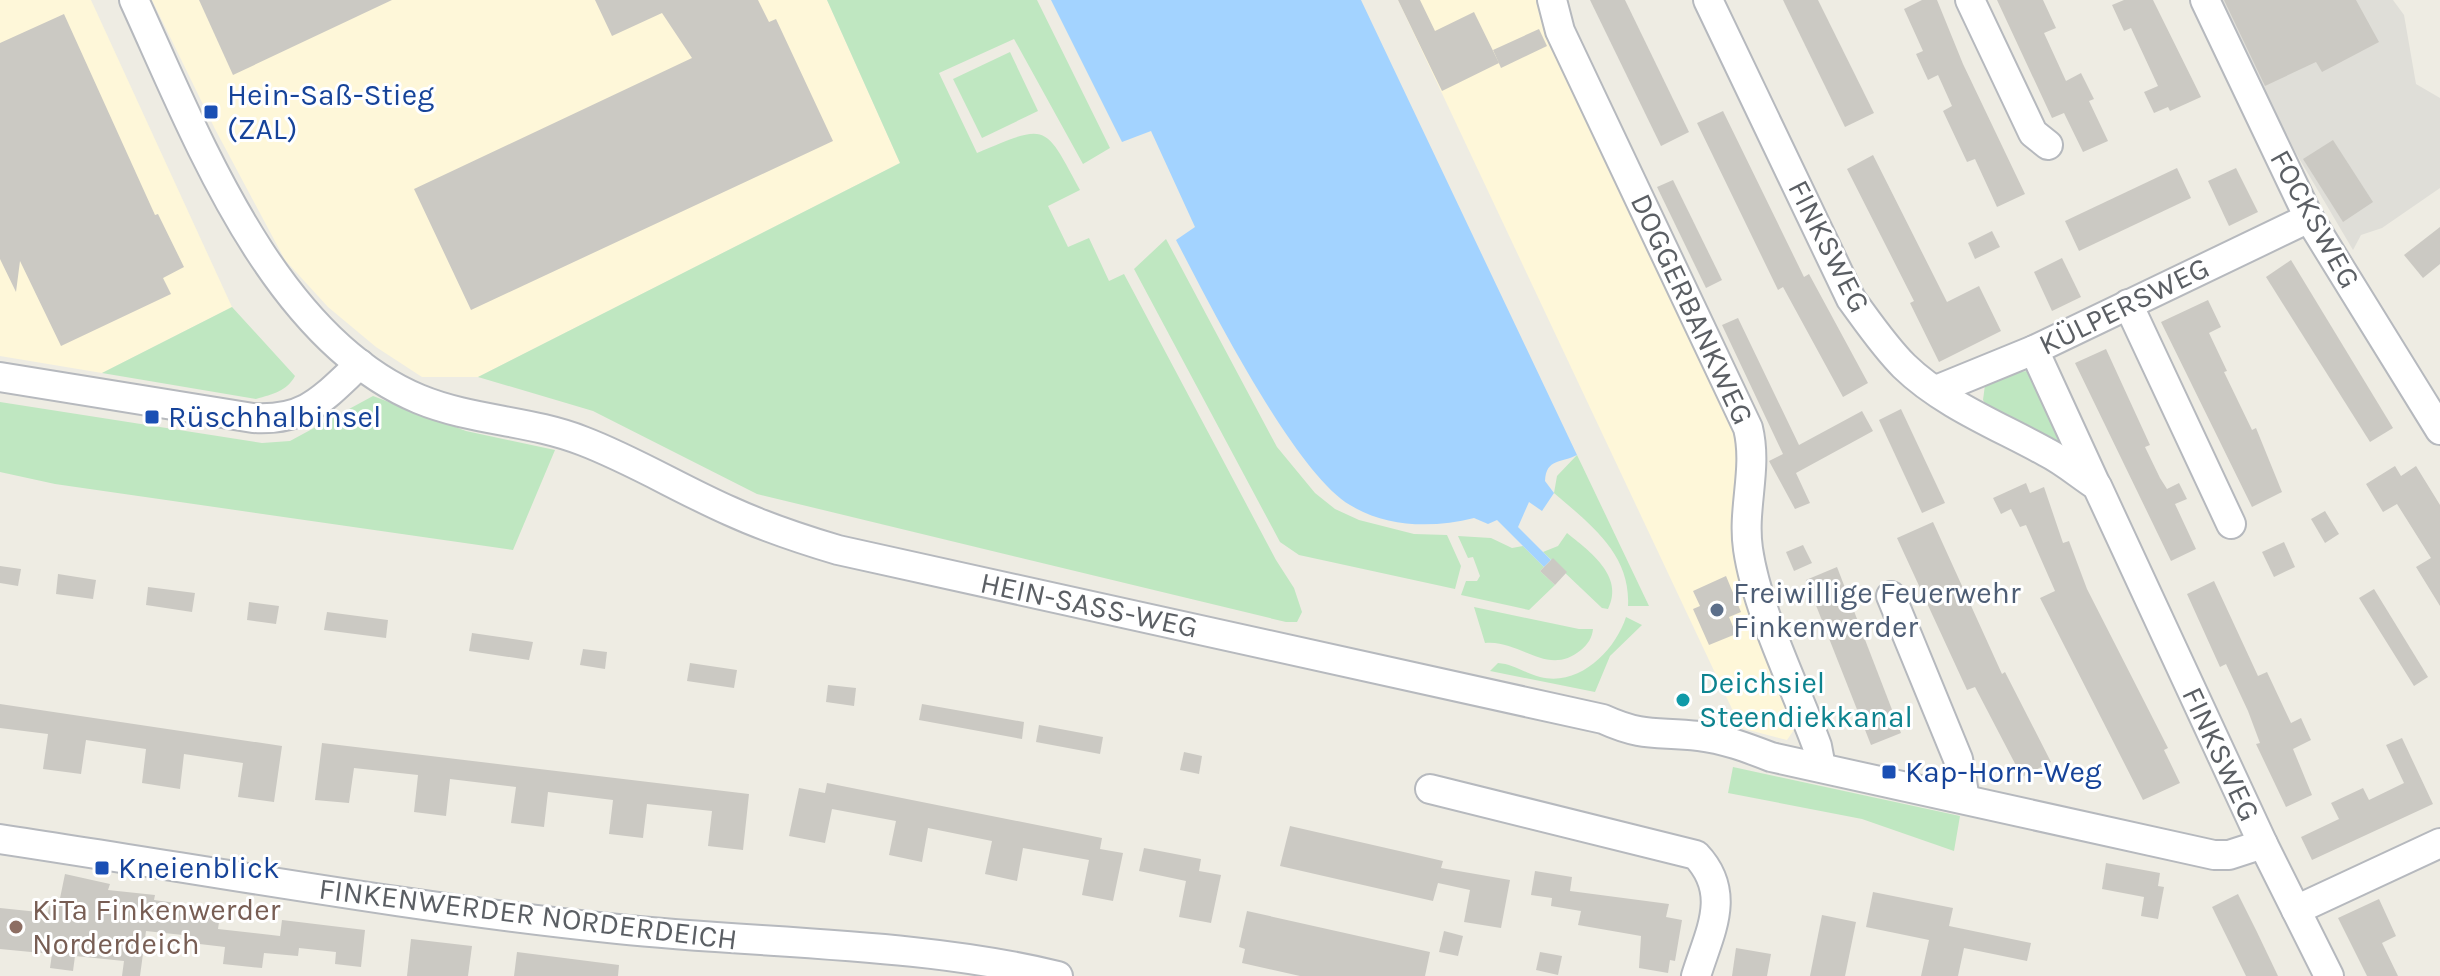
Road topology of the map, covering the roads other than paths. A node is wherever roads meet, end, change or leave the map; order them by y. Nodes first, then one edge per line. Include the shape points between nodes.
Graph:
1 (134, 0) edge
2 (1552, 0) edge
3 (1708, 0) edge
4 (1970, 0) edge
5 (2205, 0) edge
6 (2048, 145) dead end
7 (2309, 218) junction
8 (2128, 304) junction
9 (2034, 350) junction
10 (360, 364) junction
11 (0, 377) edge
12 (1936, 390) junction
13 (2440, 430) edge
14 (2097, 486) junction
15 (2231, 524) dead end
16 (1891, 596) dead end
17 (1821, 767) junction
18 (1430, 789) dead end
19 (1965, 799) junction
20 (0, 839) edge
21 (2440, 843) edge
22 (2263, 844) junction
23 (2296, 910) junction
24 (1058, 976) edge
25 (1696, 976) edge
26 (2329, 976) edge

1 - 10 street, HEIN-SASS-WEG via 202,149 253,241 294,297
2 - 17 street, DOGGERBANKWEG via 1560,31 1748,428 1753,449 1748,548
3 - 12 street, FINKSWEG via 1851,299 1906,368
4 - 6 street via 2033,133
5 - 7 street, FOCKSWEG
7 - 8 street, KÜLPERSWEG
7 - 13 street, FOCKSWEG
8 - 9 street, KÜLPERSWEG
8 - 15 street
9 - 12 street, KÜLPERSWEG
9 - 14 street, FINKSWEG
10 - 11 street via 314,406 280,419
10 - 17 street, HEIN-SASS-WEG via 417,398 463,415 578,439 729,511 838,550 1588,715 1629,731 1703,737
12 - 14 street, FINKSWEG
14 - 22 street, FINKSWEG
16 - 19 street via 1958,759
17 - 19 street, HEIN-SASS-WEG
18 - 25 street via 1696,855 1709,871 1717,899 1712,935
19 - 22 street, HEIN-SASS-WEG via 2214,855
20 - 24 street, FINKENWERDER NORDERDEICH via 500,915 919,954
21 - 23 street
22 - 23 street, FINKSWEG
23 - 26 street, FINKSWEG

